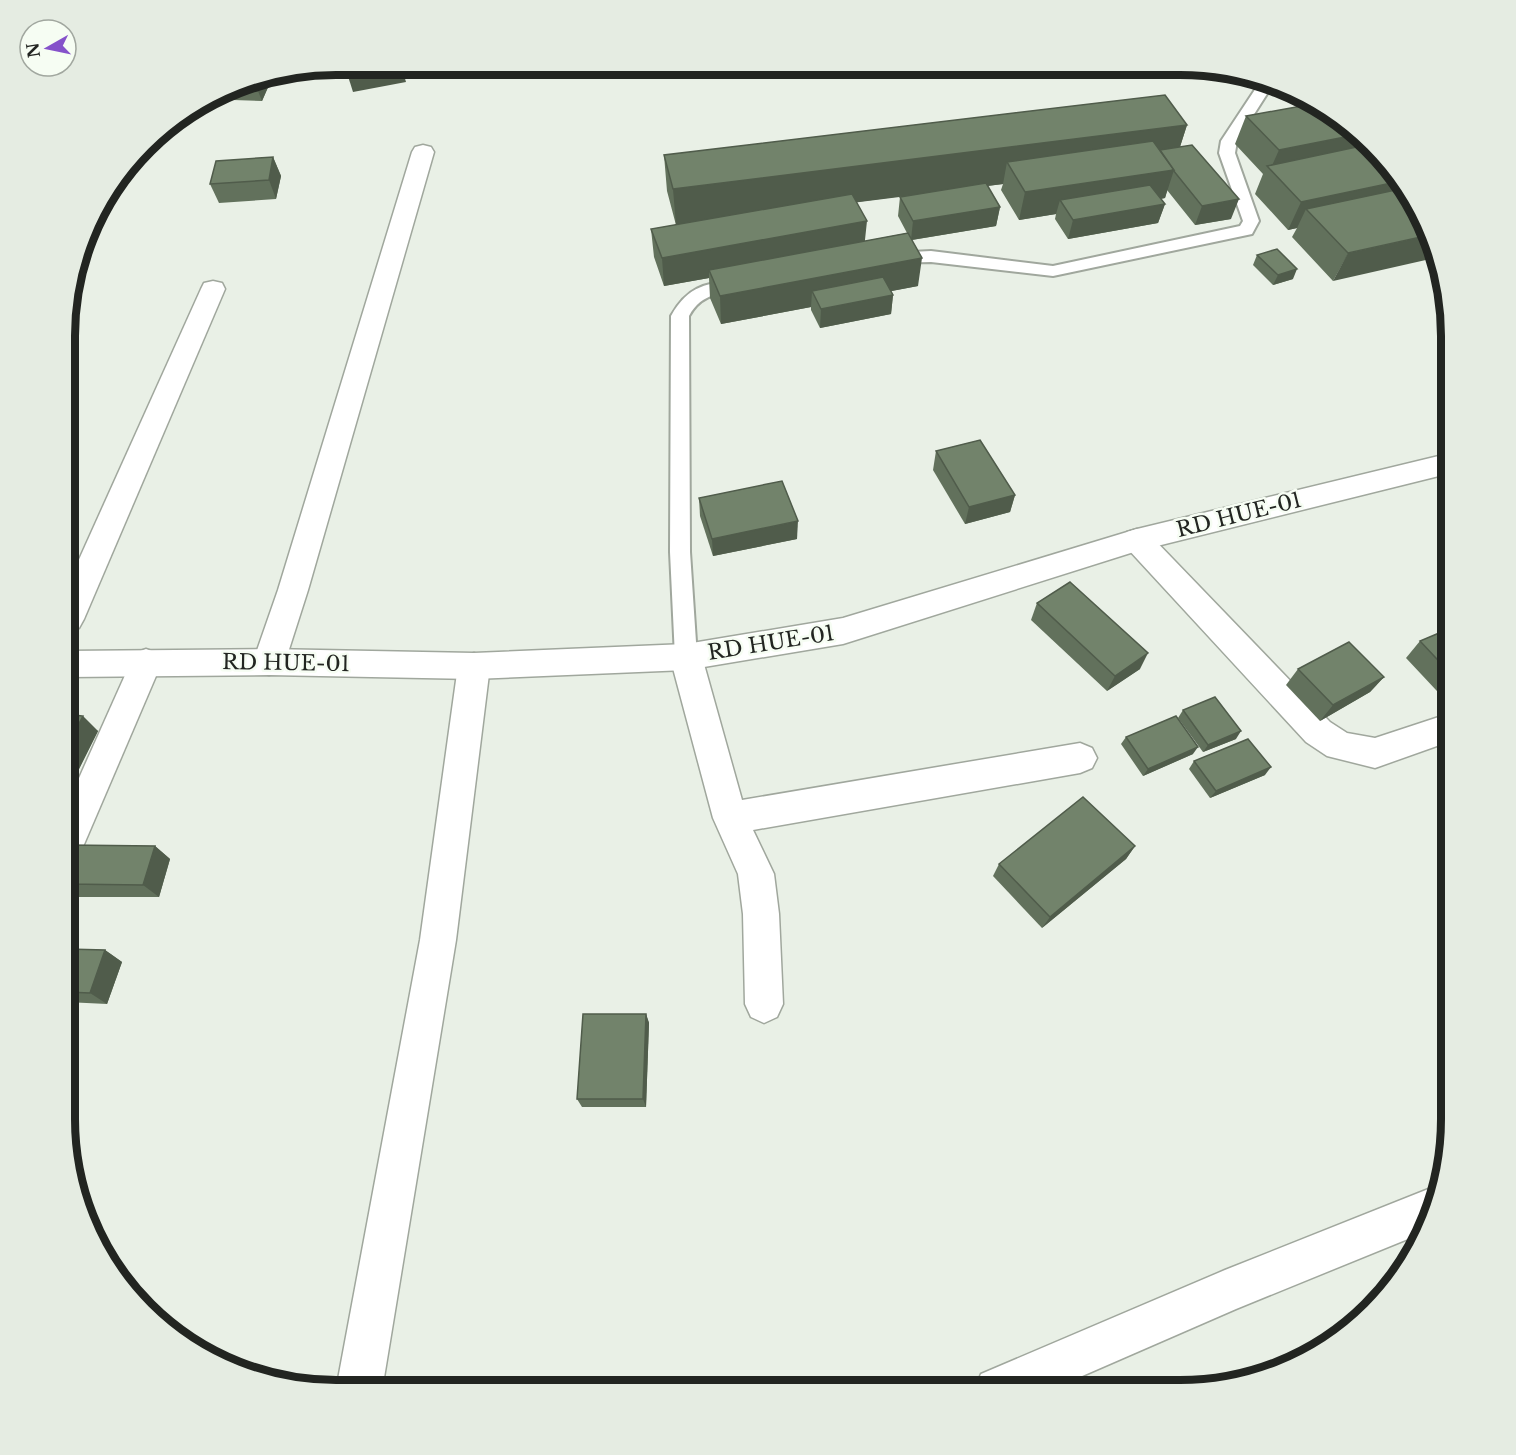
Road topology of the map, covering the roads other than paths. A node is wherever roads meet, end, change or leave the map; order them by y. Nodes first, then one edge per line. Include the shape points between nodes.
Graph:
1 (1263, 89) edge
2 (423, 152) dead end
3 (871, 261) edge
4 (759, 281) edge
5 (213, 288) dead end
6 (1441, 465) edge
7 (1137, 540) junction
8 (75, 603) edge
9 (686, 657) junction
10 (146, 662) junction
11 (269, 662) junction
12 (75, 664) edge
13 (474, 666) junction
14 (1441, 730) edge
15 (1080, 758) dead end
16 (730, 818) junction
17 (75, 826) edge
18 (764, 1004) dead end
19 (1424, 1212) edge
20 (362, 1380) edge
21 (1020, 1380) edge

1 - 3 lane via 1229,141 1227,153 1251,221 1246,230 1053,271 1029,272 931,255
2 - 11 street
4 - 9 lane via 702,291 687,302 680,316 680,552
5 - 8 street
6 - 7 street, RD HUE-01
7 - 9 street, RD HUE-01 via 843,631
7 - 14 street via 1318,732 1339,746 1376,753
9 - 13 street, RD HUE-01
9 - 16 street
10 - 11 street, RD HUE-01
10 - 12 street, RD HUE-01
10 - 17 street
11 - 13 street, RD HUE-01
13 - 20 street via 438,940
15 - 16 street
16 - 18 street via 756,874
19 - 21 street

